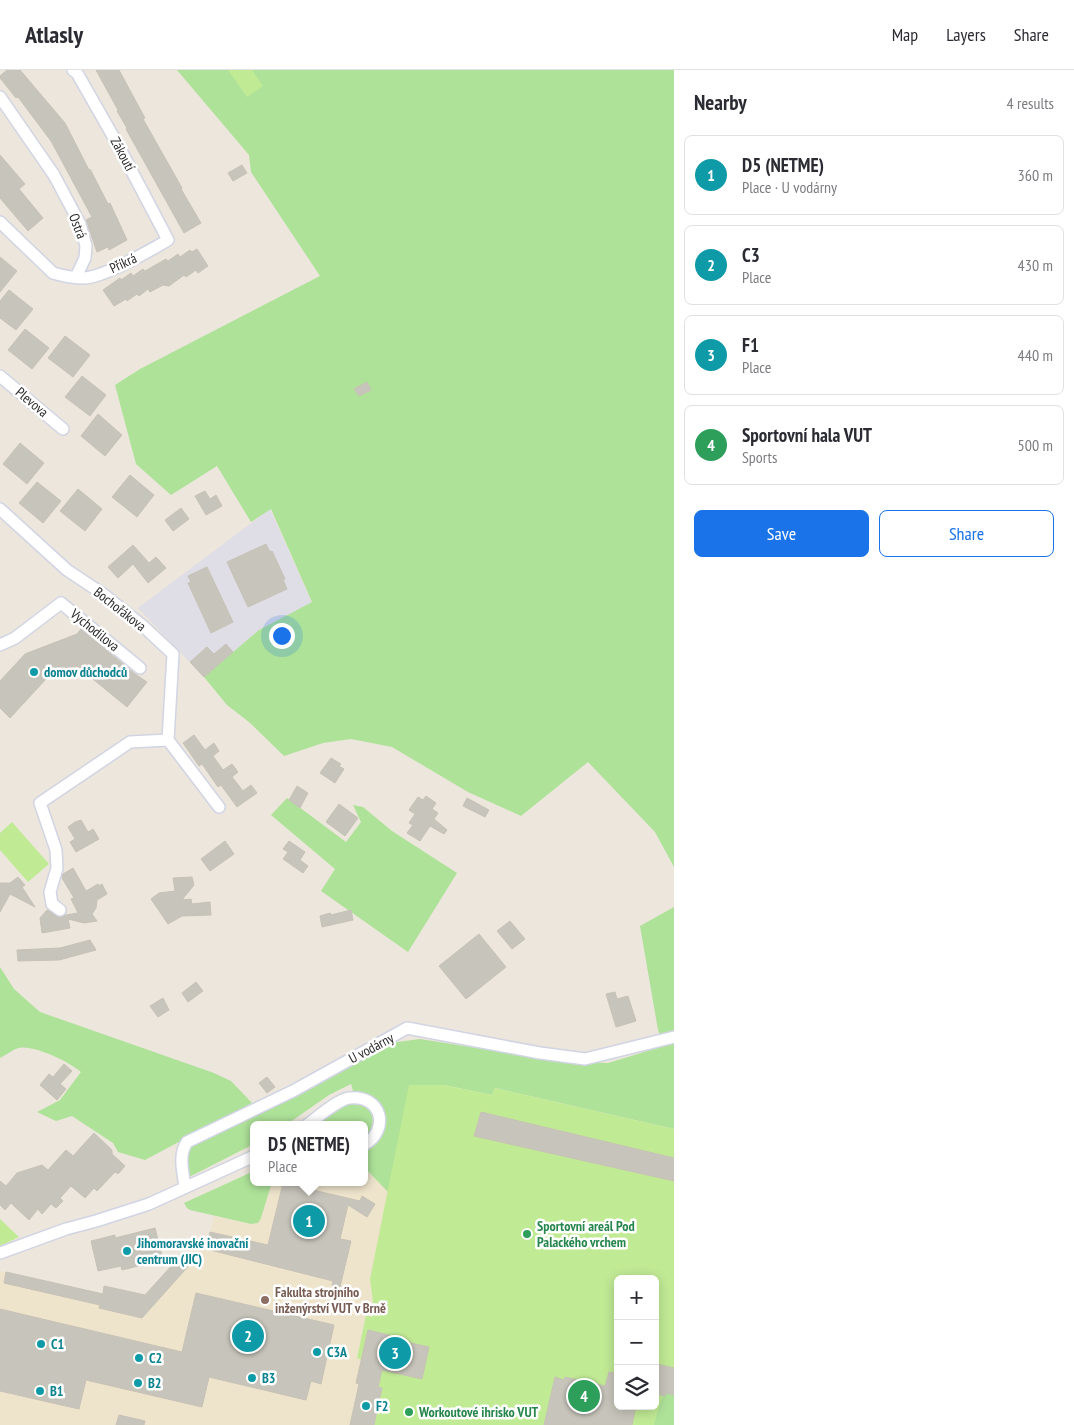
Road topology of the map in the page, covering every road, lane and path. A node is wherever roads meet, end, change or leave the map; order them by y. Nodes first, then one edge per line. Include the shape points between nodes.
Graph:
1 (73, 70) edge
2 (0, 97) edge
3 (0, 222) edge
4 (168, 240) joint
5 (76, 277) junction
6 (0, 376) edge
7 (63, 429) dead end
8 (0, 509) edge
9 (0, 645) edge
10 (140, 668) dead end
11 (168, 740) junction
12 (219, 807) dead end
13 (60, 910) dead end
14 (674, 1037) edge
15 (313, 1121) edge
16 (368, 1142) edge
17 (250, 1158) edge
18 (185, 1187) junction
19 (0, 1253) edge

1 - 4 street, Zákoutí via 118,145
2 - 5 street, Ostrá via 54,175 80,224 86,246 85,258
3 - 5 street via 53,273
4 - 5 street, Příkrá via 99,274
6 - 7 street, Plevova
8 - 11 street, Bochořákova via 67,570 103,594 173,654
9 - 10 street, Vychodilova via 27,630 61,603
11 - 12 street
11 - 13 street via 130,742 40,803 56,850 57,868 50,892 52,904
14 - 18 street, U vodárny via 586,1059 408,1028 293,1091 188,1142 182,1154
15 - 16 street via 341,1101 362,1099 374,1105 380,1124 376,1135
17 - 18 street
18 - 19 street via 149,1204

